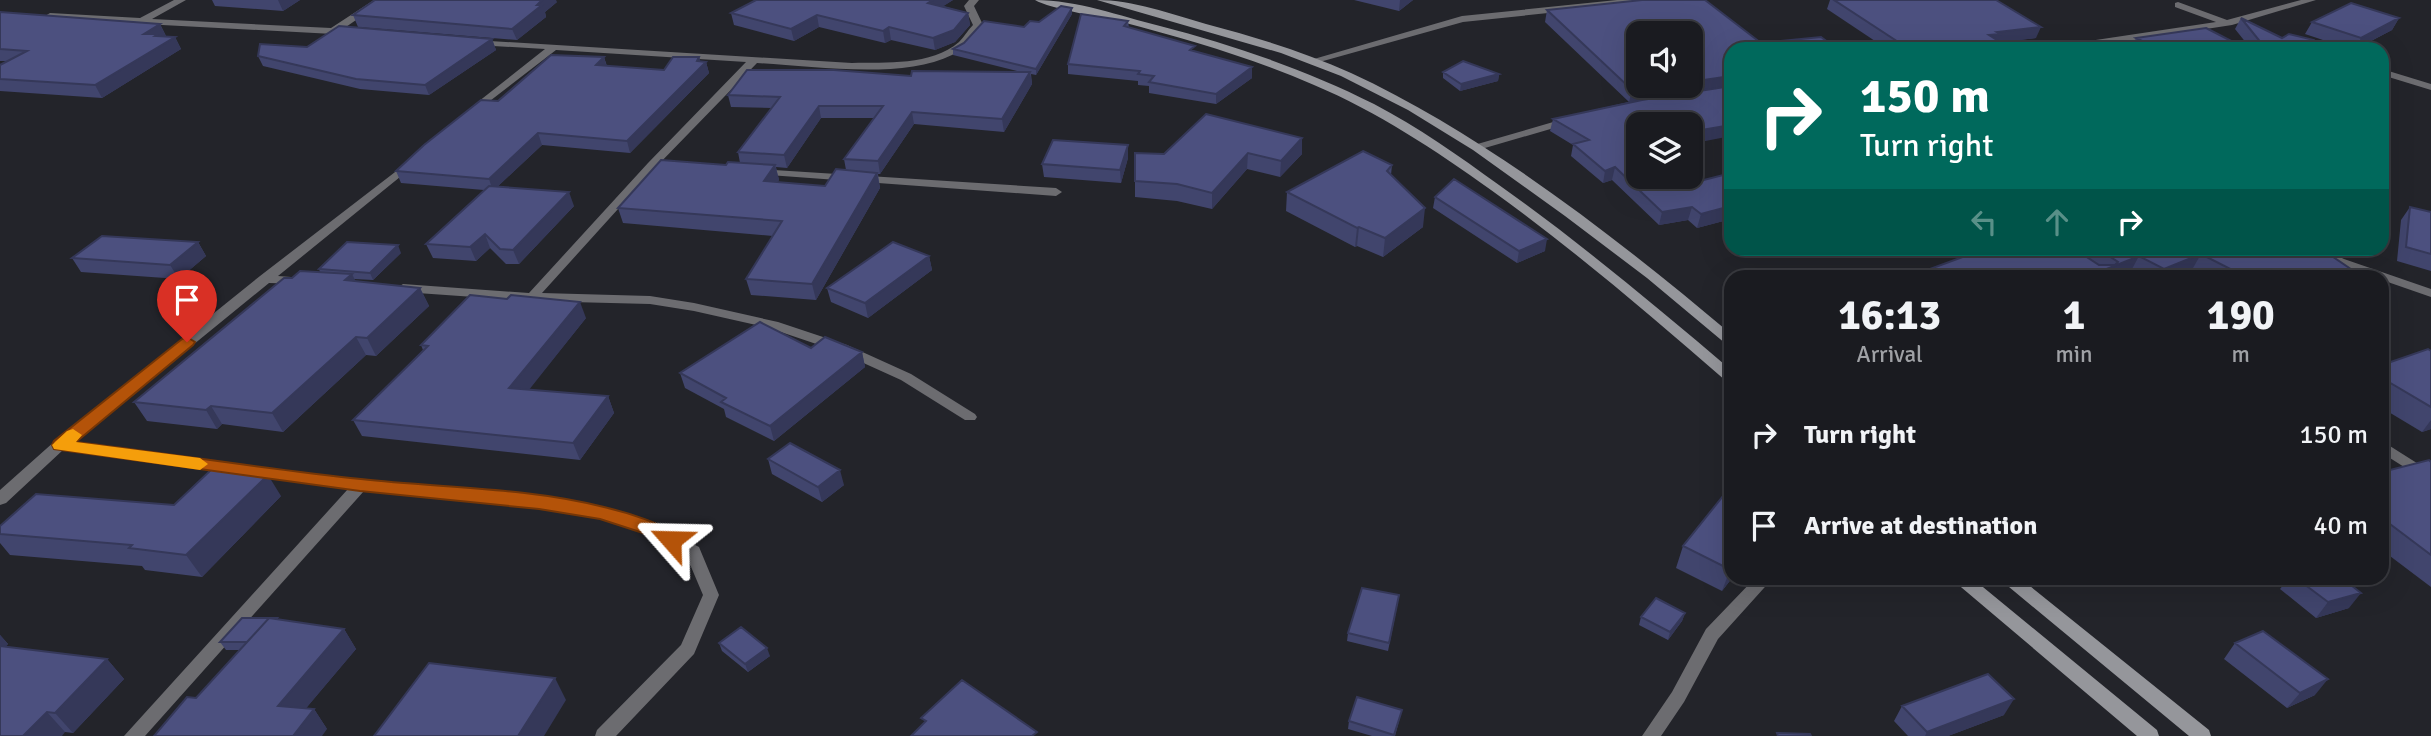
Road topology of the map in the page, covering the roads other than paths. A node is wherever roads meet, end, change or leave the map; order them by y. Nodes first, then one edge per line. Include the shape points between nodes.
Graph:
1 (181, 0) edge
2 (380, 0) edge
3 (974, 0) edge
4 (1040, 0) edge
5 (1102, 0) edge
6 (1644, 0) edge
7 (2311, 0) edge
8 (2176, 2) edge
9 (39, 16) edge
10 (143, 20) junction
11 (2232, 22) junction
12 (334, 30) junction
13 (2256, 31) edge
14 (360, 32) edge
15 (2176, 32) junction
16 (469, 42) edge
17 (2094, 42) edge
18 (552, 49) junction
19 (755, 59) junction
20 (1312, 61) junction
21 (2389, 74) edge
22 (2431, 87) edge
23 (1574, 119) edge
24 (459, 122) edge
25 (1478, 147) junction
26 (428, 149) edge
27 (652, 165) junction
28 (665, 166) edge
29 (745, 172) edge
30 (1056, 192) dead end
31 (2328, 256) edge
32 (2363, 270) edge
33 (265, 279) junction
34 (2389, 279) edge
35 (318, 283) edge
36 (385, 287) edge
37 (2431, 293) edge
38 (532, 297) junction
39 (1724, 335) edge
40 (1724, 372) edge
41 (970, 417) dead end
42 (60, 445) junction
43 (2389, 451) edge
44 (2431, 479) edge
45 (360, 485) junction
46 (0, 499) edge
47 (1758, 585) edge
48 (1969, 585) edge
49 (2018, 585) edge
50 (133, 736) edge
51 (604, 736) edge
52 (1651, 736) edge
53 (2150, 736) edge
54 (2202, 736) edge

1 - 10 street
2 - 12 street
3 - 19 street via 969,6 978,25 960,46 928,60 852,66
4 - 40 main road via 1224,46 1393,119 1578,249
5 - 20 main road via 1236,35
6 - 20 street via 1493,10
7 - 11 street
8 - 11 street
8 - 15 street
9 - 10 street
10 - 12 street
11 - 13 street
11 - 15 street
12 - 14 street
15 - 17 street
16 - 18 street
18 - 19 street
18 - 24 street
19 - 27 street
20 - 25 main road
21 - 22 street
23 - 25 street
25 - 39 main road via 1620,251
26 - 33 street
27 - 28 street
27 - 38 street
29 - 30 street
31 - 32 street
33 - 35 street
33 - 42 street
34 - 37 street
36 - 38 street
38 - 41 street via 650,300 773,325 842,348 906,377
42 - 45 street
42 - 46 street
43 - 44 street
45 - 50 street
45 - 51 street via 539,502 602,513 649,528 693,551 711,595 688,649
47 - 52 street via 1712,634
48 - 53 main road
49 - 54 main road

